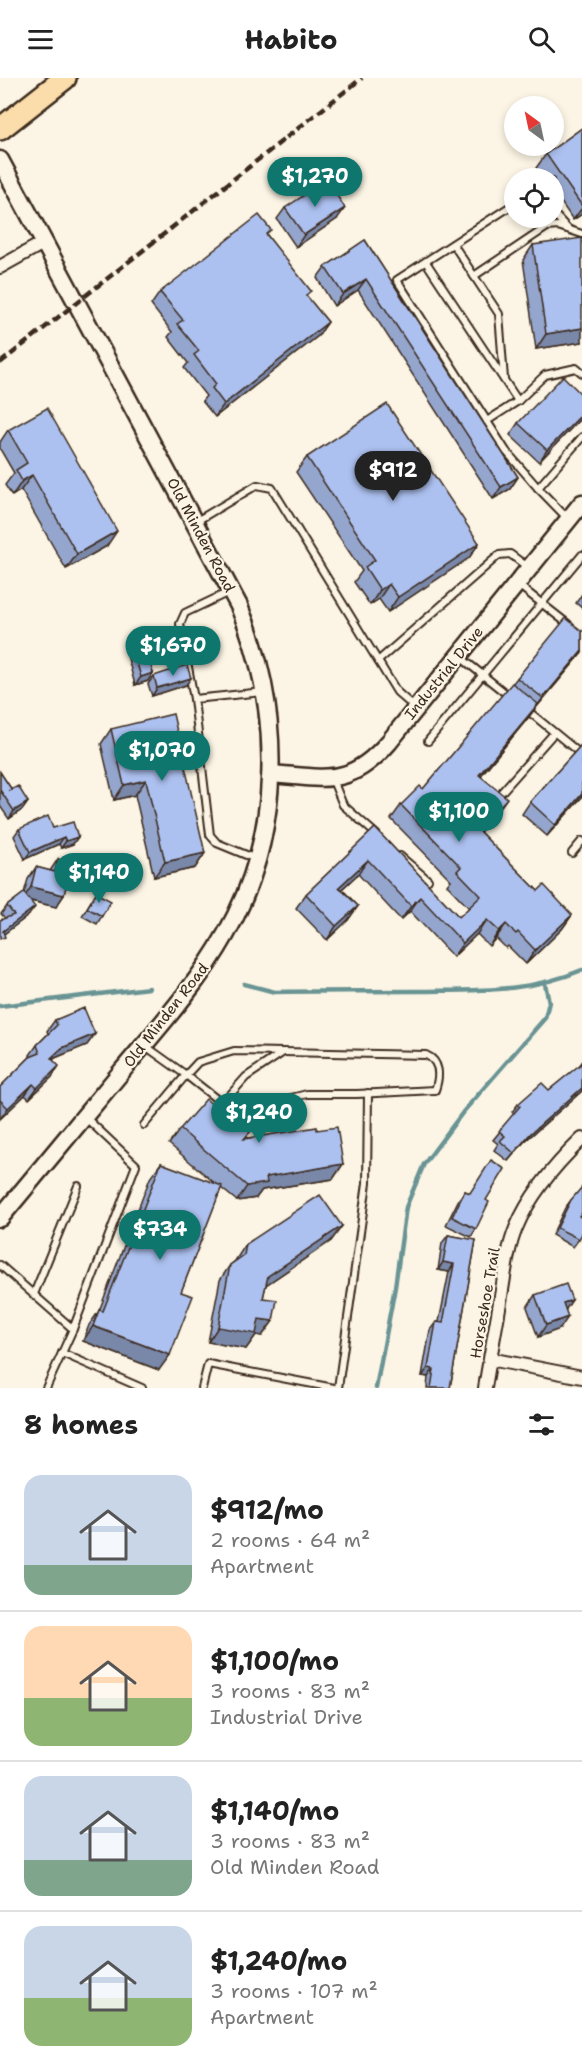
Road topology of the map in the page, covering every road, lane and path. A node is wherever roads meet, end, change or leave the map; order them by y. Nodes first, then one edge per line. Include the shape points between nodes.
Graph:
1 (65, 78) edge
2 (0, 129) edge
3 (0, 160) edge
4 (504, 211) edge
5 (564, 226) edge
6 (567, 229) junction
7 (582, 234) edge
8 (43, 243) junction
9 (453, 244) junction
10 (426, 262) junction
11 (0, 267) edge
12 (474, 276) junction
13 (582, 373) edge
14 (504, 380) junction
15 (518, 401) junction
16 (487, 422) junction
17 (582, 437) edge
18 (538, 488) junction
19 (582, 503) edge
20 (569, 520) junction
21 (194, 522) junction
22 (582, 555) edge
23 (529, 568) junction
24 (517, 583) junction
25 (231, 591) junction
26 (542, 603) junction
27 (574, 629) edge
28 (458, 655) junction
29 (378, 661) junction
30 (484, 676) junction
31 (265, 691) junction
32 (194, 699) junction
33 (416, 708) junction
34 (554, 733) junction
35 (428, 741) dead end
36 (582, 755) edge
37 (271, 774) junction
38 (332, 778) junction
39 (499, 795) edge
40 (582, 841) edge
41 (386, 843) edge
42 (394, 850) edge
43 (572, 853) dead end
44 (256, 859) junction
45 (429, 880) dead end
46 (144, 1045) junction
47 (282, 1053) junction
48 (186, 1075) junction
49 (368, 1093) junction
50 (222, 1104) junction
51 (234, 1113) edge
52 (84, 1116) junction
53 (242, 1118) edge
54 (144, 1125) dead end
55 (582, 1139) edge
56 (78, 1186) dead end
57 (0, 1218) edge
58 (0, 1265) edge
59 (34, 1294) junction
60 (73, 1329) junction
61 (62, 1353) junction
62 (490, 1359) junction
63 (582, 1377) edge
64 (47, 1388) edge
65 (142, 1388) edge
66 (201, 1388) edge
67 (336, 1388) edge
68 (485, 1388) edge

1 - 2 highway
3 - 8 main road, Old Minden Road
4 - 9 lane
5 - 6 lane
6 - 7 lane
6 - 12 lane via 547,226
8 - 11 street
8 - 21 main road, Old Minden Road
9 - 10 lane
9 - 12 lane
10 - 14 lane
10 - 16 lane via 397,280
12 - 14 lane via 499,314
13 - 15 lane via 576,368 545,375
14 - 15 lane
15 - 16 lane
16 - 18 lane
17 - 18 lane
18 - 20 lane
19 - 20 main road, Industrial Drive
20 - 23 main road, Industrial Drive
21 - 25 main road, Old Minden Road
21 - 29 lane via 257,484 272,488
22 - 26 lane
23 - 24 main road, Industrial Drive
23 - 29 lane via 510,554 499,555
24 - 26 lane
24 - 28 main road, Industrial Drive
25 - 31 main road, Old Minden Road via 250,634
25 - 32 lane via 185,613 180,624
26 - 27 lane
26 - 30 lane
28 - 30 lane
28 - 33 main road, Industrial Drive
29 - 33 lane via 397,692
30 - 34 lane
30 - 35 lane
31 - 32 lane
31 - 37 main road, Old Minden Road
32 - 44 lane via 210,835 217,843
33 - 38 main road, Industrial Drive via 371,760 355,771
34 - 36 lane
34 - 39 lane
37 - 38 main road, Industrial Drive
37 - 44 main road, Old Minden Road via 266,822
38 - 41 lane via 343,806
40 - 43 lane
42 - 45 lane
44 - 46 main road, Old Minden Road via 242,903 218,948
46 - 48 lane
46 - 52 main road, Old Minden Road
47 - 48 lane via 234,1052 198,1062
47 - 49 lane via 426,1055 437,1066 439,1079 435,1090
47 - 50 lane via 246,1077
48 - 50 lane
48 - 54 lane
49 - 53 lane via 307,1094 271,1109 255,1124
49 - 67 lane via 367,1183
50 - 51 lane
52 - 57 main road, Old Minden Road
52 - 60 lane via 136,1165
55 - 62 street, Horseshoe Trail via 548,1176 517,1228 506,1262
56 - 59 lane
58 - 59 lane
59 - 60 lane
60 - 61 lane
61 - 64 lane
61 - 65 lane
62 - 63 street
62 - 68 street, Horseshoe Trail
66 - 67 lane via 208,1364

